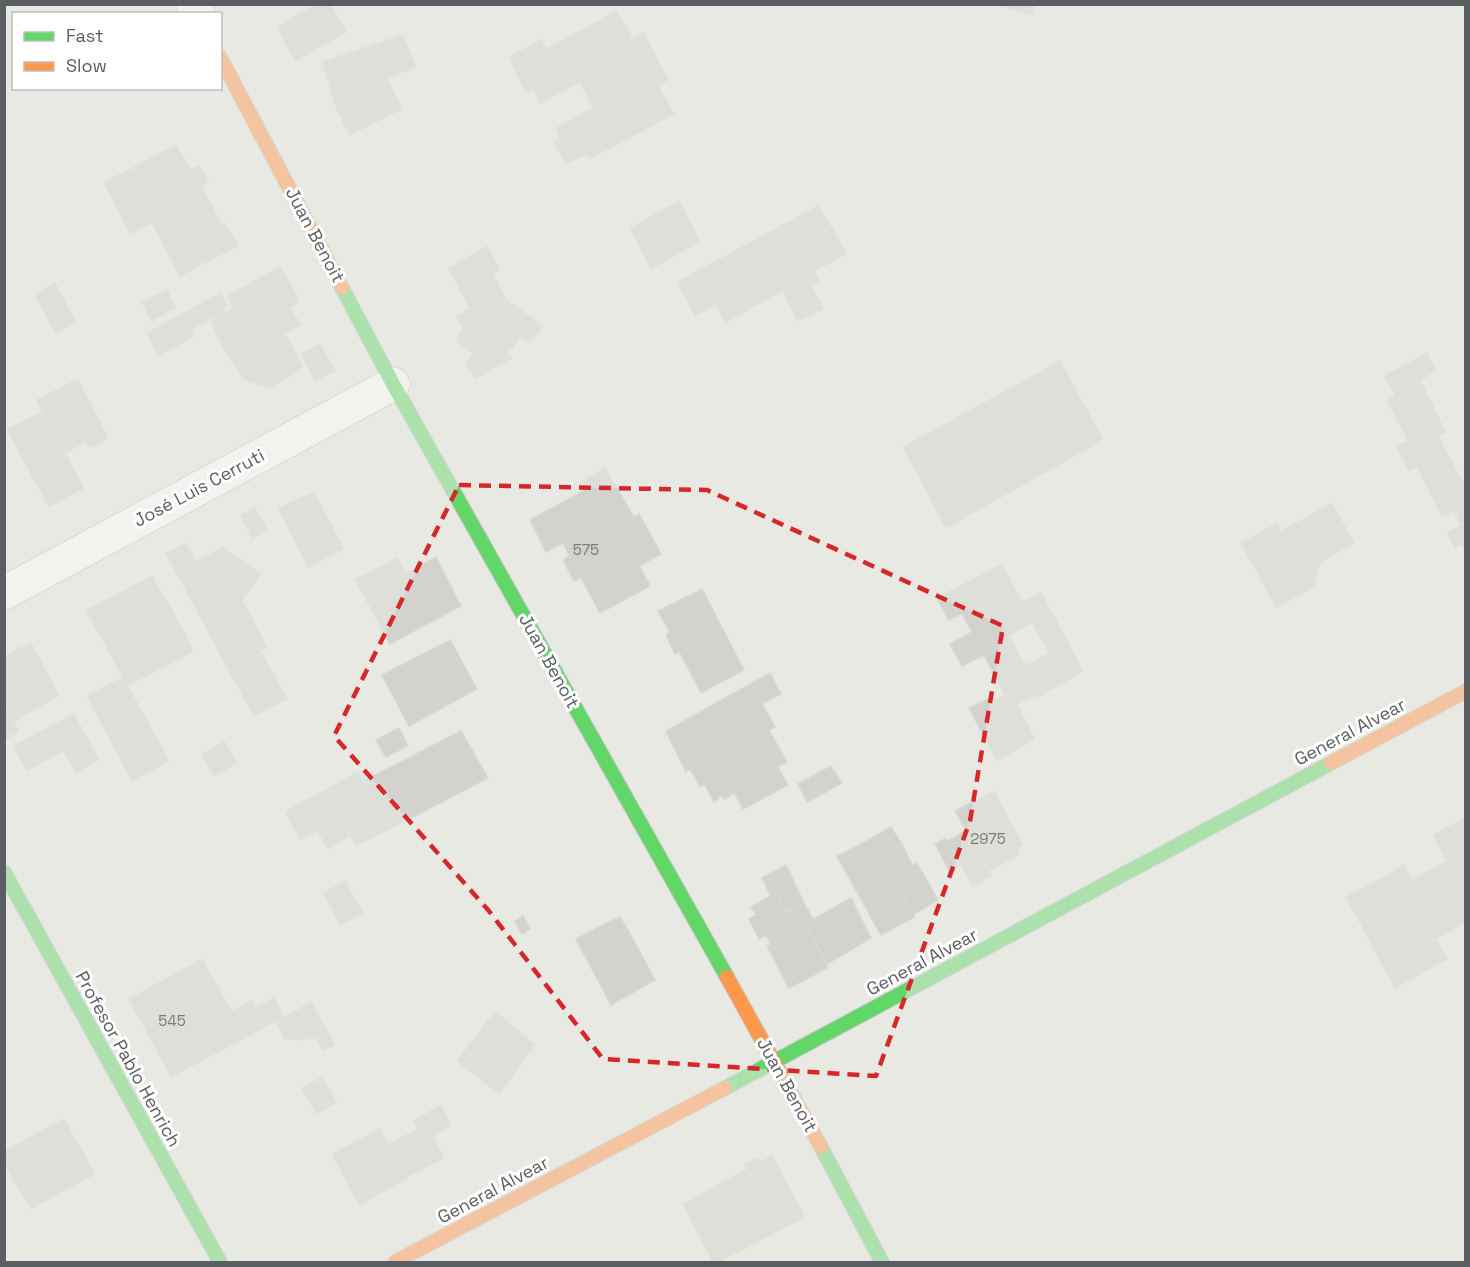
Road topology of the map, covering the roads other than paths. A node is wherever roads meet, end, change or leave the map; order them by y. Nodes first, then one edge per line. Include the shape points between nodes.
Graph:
1 (222, 61) edge
2 (393, 384) junction
3 (4, 593) edge
4 (1466, 691) edge
5 (4, 872) edge
6 (775, 1062) junction
7 (220, 1263) edge
8 (395, 1263) edge
9 (882, 1263) edge

1 - 2 street, Juan Benoit
2 - 3 street, José Luis Cerruti
2 - 6 street, Juan Benoit
4 - 6 street, General Alvear
5 - 7 street, Profesor Pablo Henrich
6 - 8 street, General Alvear
6 - 9 street, Juan Benoit

